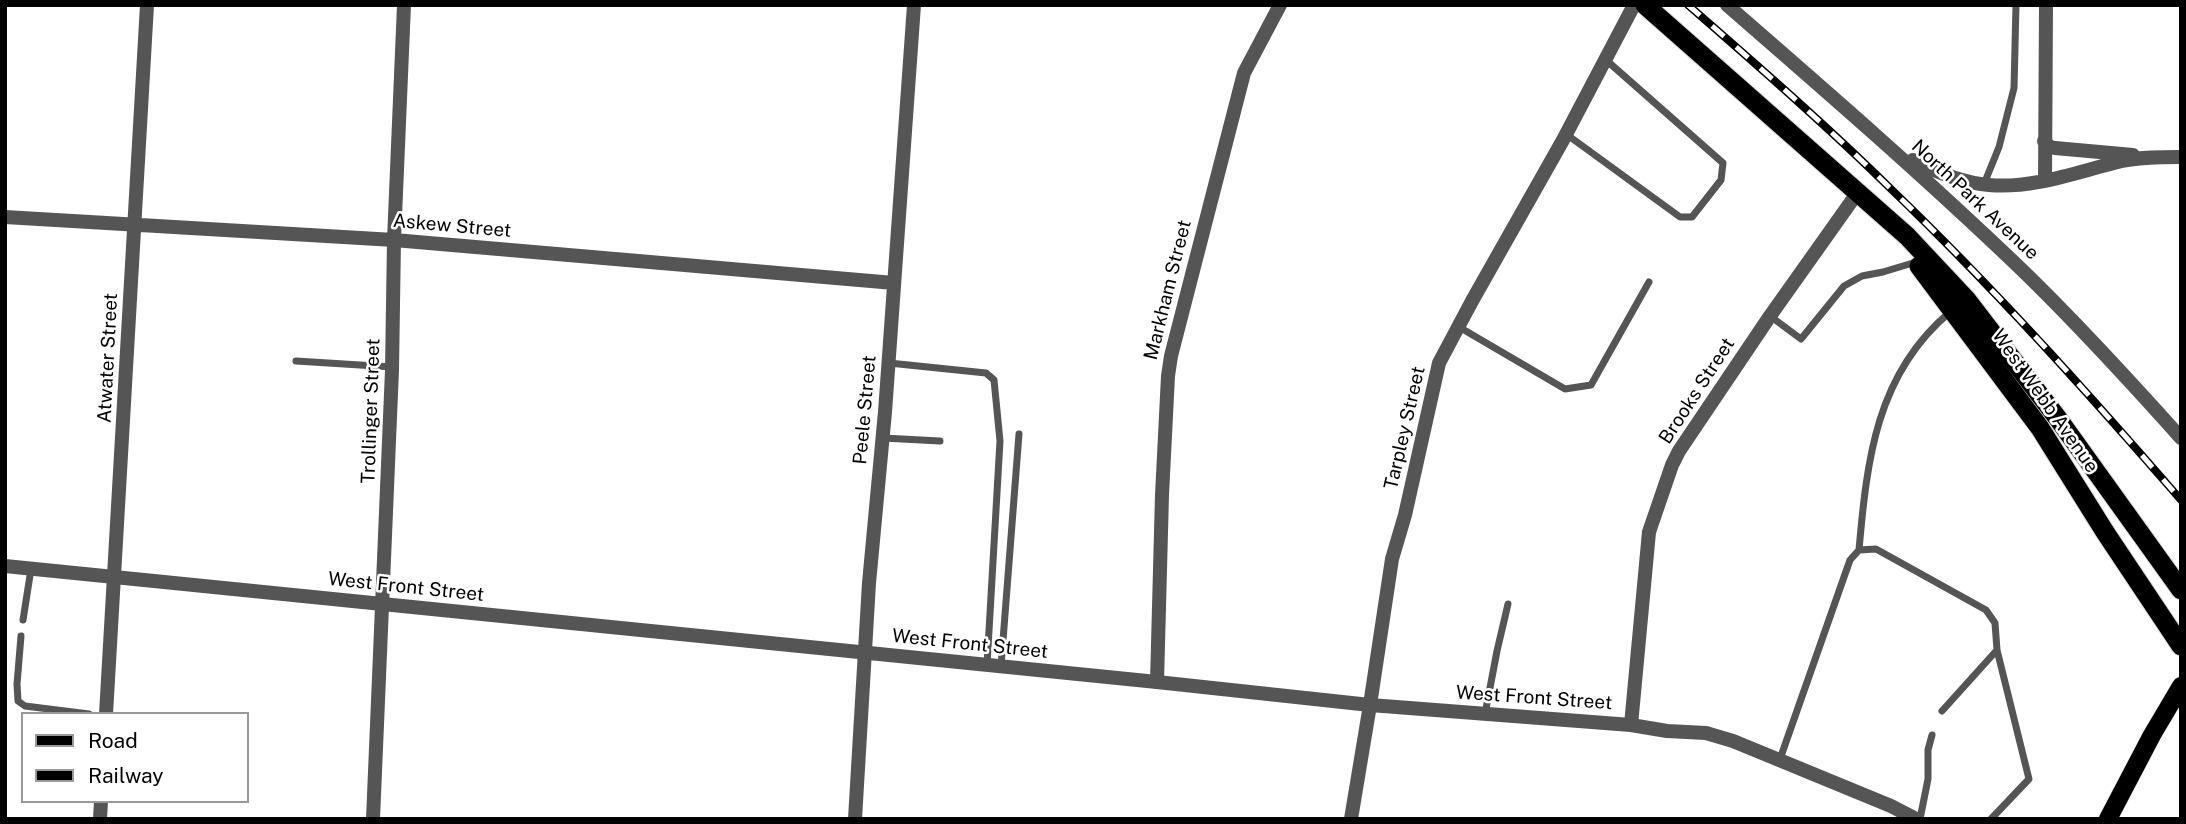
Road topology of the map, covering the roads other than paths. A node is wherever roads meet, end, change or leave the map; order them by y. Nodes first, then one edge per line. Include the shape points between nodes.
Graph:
1 (147, 5) edge
2 (404, 5) edge
3 (914, 5) edge
4 (1280, 5) edge
5 (1634, 5) edge
6 (1644, 5) edge
7 (1727, 5) edge
8 (2016, 5) edge
9 (2046, 5) edge
10 (1606, 60) junction
11 (1566, 134) junction
12 (2044, 141) junction
13 (1896, 152) junction
14 (2149, 157) junction
15 (2181, 157) edge
16 (2045, 181) junction
17 (1984, 184) junction
18 (1858, 192) junction
19 (5, 217) edge
20 (135, 224) junction
21 (394, 240) junction
22 (1916, 262) junction
23 (1649, 282) dead end
24 (894, 283) junction
25 (1953, 309) junction
26 (1770, 316) junction
27 (1458, 327) junction
28 (296, 361) dead end
29 (888, 363) junction
30 (392, 367) junction
31 (1019, 434) dead end
32 (883, 438) junction
33 (2181, 438) edge
34 (940, 441) dead end
35 (1859, 550) junction
36 (5, 566) edge
37 (31, 569) junction
38 (116, 577) junction
39 (2181, 590) edge
40 (383, 604) junction
41 (1508, 604) dead end
42 (23, 620) dead end
43 (21, 636) dead end
44 (2181, 646) edge
45 (1997, 650) junction
46 (864, 653) junction
47 (994, 666) junction
48 (1157, 682) junction
49 (2181, 686) edge
50 (1370, 705) junction
51 (1942, 710) dead end
52 (73, 712) edge
53 (106, 712) edge
54 (1485, 714) junction
55 (1631, 725) junction
56 (1932, 736) dead end
57 (1780, 759) junction
58 (373, 819) edge
59 (855, 819) edge
60 (1350, 819) edge
61 (1918, 819) edge
62 (1992, 819) edge
63 (2108, 819) edge

1 - 20 street, Atwater Street
2 - 21 street, Trollinger Street
3 - 24 street, Peele Street
4 - 48 street, Markham Street via 1244,73 1171,356
5 - 10 street, Tarpley Street
6 - 18 highway, West Webb Avenue
7 - 13 street, North Park Avenue
8 - 17 lane via 2014,88
9 - 12 street
10 - 11 street, Tarpley Street
10 - 11 lane via 1723,163 1721,180 1692,216 1680,216
11 - 27 street, Tarpley Street
12 - 14 street via 2055,148
12 - 16 street
13 - 17 street via 1926,167
13 - 33 street, North Park Avenue via 2022,270
14 - 15 street
14 - 16 street
16 - 17 street
18 - 22 highway, West Webb Avenue
18 - 26 street, Brooks Street
18 - 39 highway, West Webb Avenue via 1908,236 1967,300
19 - 20 street, Askew Street
20 - 21 street, Askew Street
20 - 38 street, Atwater Street
21 - 24 street, Askew Street
21 - 30 street, Trollinger Street
22 - 25 highway, West Webb Avenue
22 - 26 lane via 1853,279 1801,339
23 - 27 lane via 1591,385 1565,389
24 - 29 street, Peele Street
25 - 35 lane via 1921,343 1885,402 1868,463
25 - 44 highway, West Webb Avenue via 2040,428
26 - 55 street, Brooks Street via 1679,451 1656,509 1649,532
27 - 50 street, Tarpley Street via 1439,363 1392,559
28 - 30 lane
29 - 32 street, Peele Street
29 - 47 lane via 986,373 994,380 1000,441
30 - 40 street, Trollinger Street
31 - 47 lane
32 - 34 lane
32 - 46 street, Peele Street
35 - 45 lane via 1876,549 1986,610 1996,623
35 - 57 lane via 1850,560
36 - 37 street, West Front Street
37 - 38 street, West Front Street
37 - 42 lane
38 - 40 street, West Front Street
38 - 53 street, Atwater Street
40 - 46 street, West Front Street
40 - 58 street, Trollinger Street
41 - 54 lane
43 - 52 lane via 18,701 25,706
45 - 51 lane
45 - 62 lane via 2029,779
46 - 47 street, West Front Street
46 - 59 street, Peele Street
47 - 48 street, West Front Street
48 - 50 street, West Front Street
49 - 63 main road
50 - 54 street, West Front Street
50 - 60 street, Tarpley Street
54 - 55 street, West Front Street
55 - 57 street, West Front Street via 1706,733
56 - 61 lane
57 - 61 street, West Front Street

